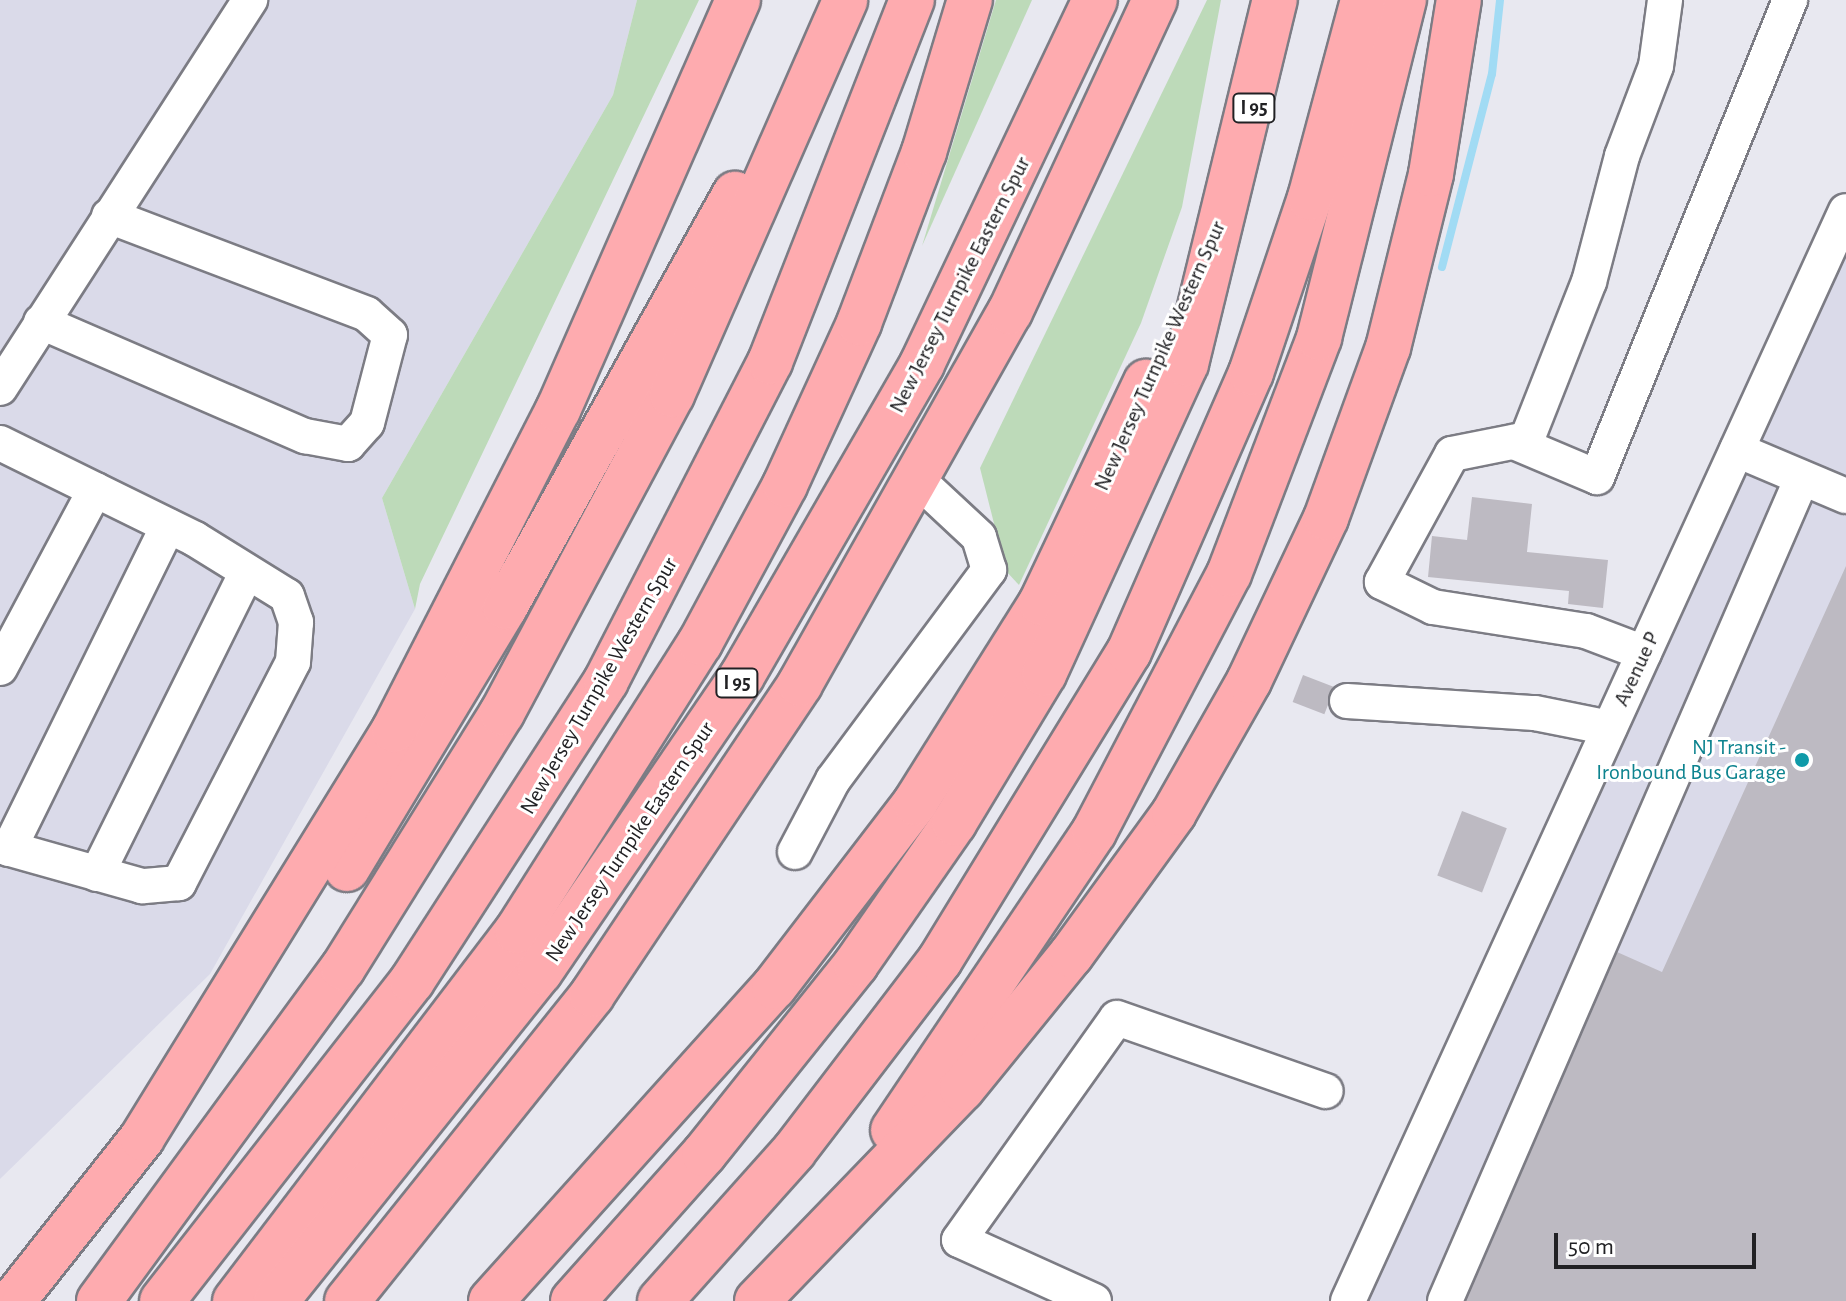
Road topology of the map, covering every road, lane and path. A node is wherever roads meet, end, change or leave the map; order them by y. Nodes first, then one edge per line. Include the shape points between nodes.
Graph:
1 (250, 0) edge
2 (738, 0) edge
3 (821, 0) edge
4 (845, 0) edge
5 (912, 0) edge
6 (970, 0) edge
7 (1095, 0) edge
8 (1155, 0) edge
9 (1275, 0) edge
10 (1363, 0) edge
11 (1404, 0) edge
12 (1459, 0) edge
13 (1665, 0) edge
14 (1790, 0) edge
15 (1846, 211) edge
16 (1224, 213) junction
17 (109, 216) junction
18 (41, 322) junction
19 (0, 388) edge
20 (1514, 442) junction
21 (0, 443) edge
22 (1737, 450) junction
23 (1802, 478) junction
24 (919, 481) junction
25 (95, 490) junction
26 (1846, 496) edge
27 (168, 526) junction
28 (247, 572) junction
29 (1644, 653) junction
30 (0, 668) edge
31 (1347, 701) dead end
32 (1610, 728) junction
33 (4, 848) edge
34 (795, 852) dead end
35 (97, 874) junction
36 (1326, 1091) dead end
37 (118, 1169) junction
38 (839, 1212) junction
39 (13, 1301) edge
40 (99, 1301) edge
41 (162, 1301) edge
42 (235, 1301) edge
43 (276, 1301) edge
44 (347, 1301) edge
45 (491, 1301) edge
46 (573, 1301) edge
47 (660, 1301) edge
48 (757, 1301) edge
49 (1094, 1301) edge
50 (1348, 1301) edge
51 (1445, 1301) edge

1 - 17 street
2 - 37 highway via 565,397 418,687 311,873
3 - 37 highway via 705,252 408,772 215,1062
4 - 40 highway via 679,381 502,713 343,968
5 - 41 highway, New Jersey Turnpike Western Spur via 770,362 606,681 412,981
6 - 42 highway, I 95 via 924,152 859,323 785,485 700,643 517,931
7 - 43 highway, New Jersey Turnpike Eastern Spur / I 95 via 940,330 742,676 540,972
8 - 24 highway, I 95 via 1064,201
9 - 16 highway, New Jersey Turnpike Western Spur / I 95
10 - 47 highway via 1315,183 1251,373 1129,652 1007,860 923,983 794,1151
11 - 38 highway via 1319,338 1204,628 1062,884
12 - 38 highway via 1418,236 1374,389 1303,571 1207,759 1143,860 1012,1028
13 - 20 street via 1656,66 1622,156 1589,282 1527,439
14 - 20 street via 1597,477
15 - 22 street, Avenue P
16 - 45 highway, New Jersey Turnpike Western Spur / I 95 via 1062,565 915,803 774,987
16 - 46 highway, New Jersey Turnpike Western Spur / I 95 via 1171,402 1100,565 1014,728 856,964 704,1154
17 - 18 street
17 - 18 street via 367,314 390,335 367,423 348,444 319,440
18 - 19 street
20 - 29 street via 1452,454 1382,582 1433,607 1586,631
21 - 25 street
22 - 23 street
22 - 29 street, Avenue P
23 - 26 street
23 - 51 street
24 - 34 street via 979,537 989,570 833,780
24 - 44 highway, I 95 via 669,885 499,1116
25 - 27 street
25 - 30 street
27 - 28 street
27 - 33 street
28 - 35 street
28 - 35 street via 287,596 296,622 293,662 179,883 142,886
29 - 32 street, Avenue P
31 - 32 street via 1535,713
32 - 50 street, Avenue P
33 - 35 street
36 - 49 street via 1117,1018 959,1240
37 - 39 highway
38 - 48 highway

